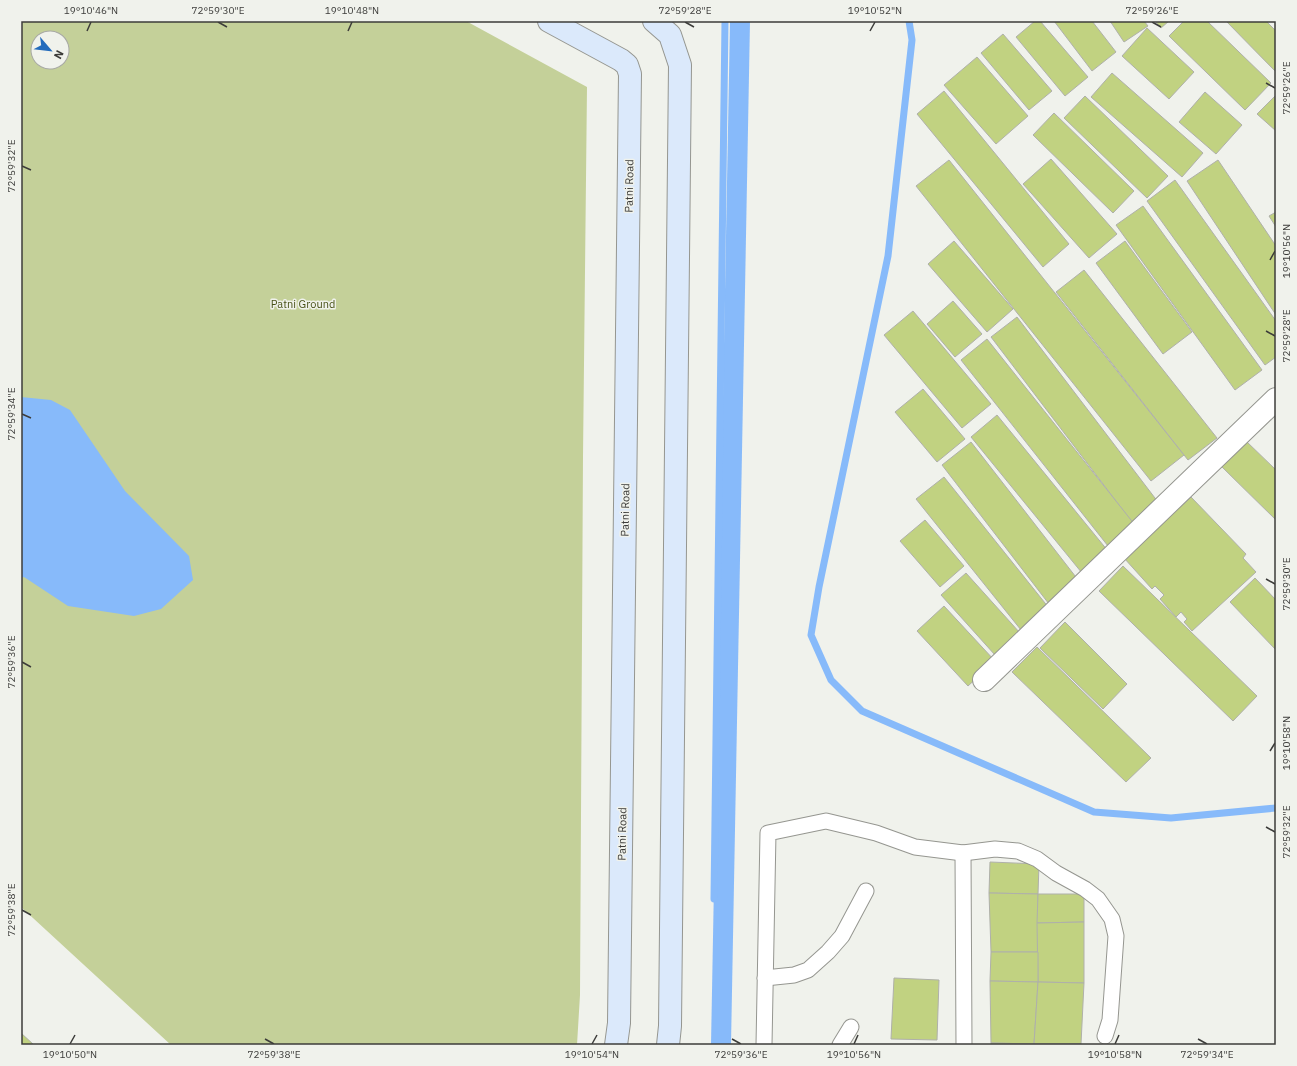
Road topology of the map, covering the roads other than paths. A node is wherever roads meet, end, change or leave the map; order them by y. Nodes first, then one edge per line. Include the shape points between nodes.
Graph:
1 (549, 21) edge
2 (654, 21) edge
3 (1276, 399) edge
4 (984, 680) dead end
5 (963, 853) junction
6 (866, 891) dead end
7 (765, 978) junction
8 (851, 1027) dead end
9 (1105, 1036) dead end
10 (616, 1045) edge
11 (668, 1045) edge
12 (764, 1045) edge
13 (840, 1045) edge
14 (964, 1045) edge

1 - 10 main road, Patni Road via 621,60 627,65 630,74 619,1023
2 - 11 main road via 670,35 680,65
3 - 4 street
5 - 7 lane via 915,847 876,833 826,821 768,833
5 - 9 lane via 995,849 1018,851 1037,859 1098,899 1112,919 1116,936 1110,1020
5 - 14 lane
6 - 7 lane via 842,936 808,970 794,975
7 - 12 lane
8 - 13 lane

